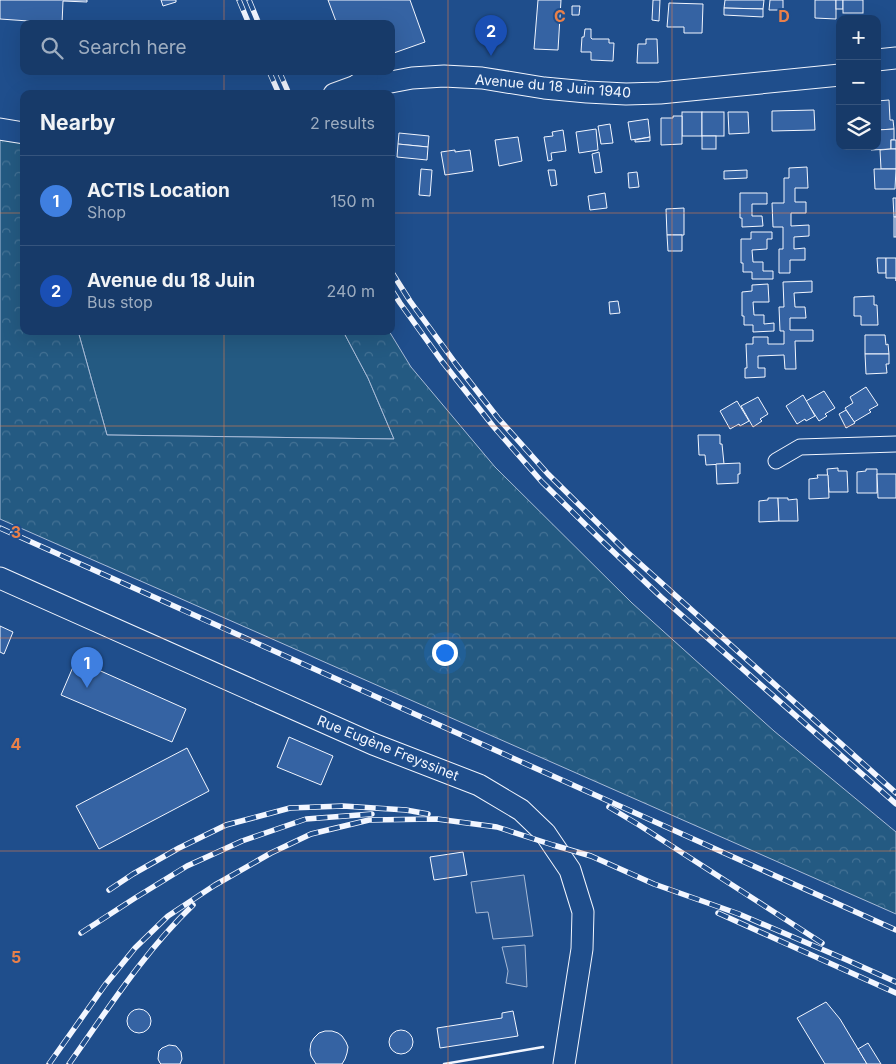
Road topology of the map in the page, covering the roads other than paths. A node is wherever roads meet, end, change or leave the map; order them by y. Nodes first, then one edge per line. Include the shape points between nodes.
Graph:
1 (896, 58) edge
2 (881, 60) edge
3 (836, 64) edge
4 (896, 66) edge
5 (395, 68) edge
6 (881, 68) edge
7 (372, 75) edge
8 (836, 75) edge
9 (356, 86) junction
10 (345, 90) edge
11 (0, 119) edge
12 (20, 122) edge
13 (0, 129) edge
14 (20, 132) edge
15 (896, 444) edge
16 (776, 461) dead end
17 (0, 578) edge
18 (564, 1064) edge

1 - 2 street
3 - 5 street, Avenue du 18 Juin 1940 via 636,83 572,80 506,69 439,63
4 - 6 street
7 - 9 street, Avenue du 18 Juin 1940
8 - 9 street, Avenue du 18 Juin 1940 via 635,94 544,88 482,78 444,76
9 - 10 street, Avenue du 18 Juin 1940
11 - 12 street
13 - 14 street
15 - 16 street via 800,447
17 - 18 street, Rue Eugène Freyssinet via 373,744 479,785 521,810 545,833 570,870 583,912 582,949

